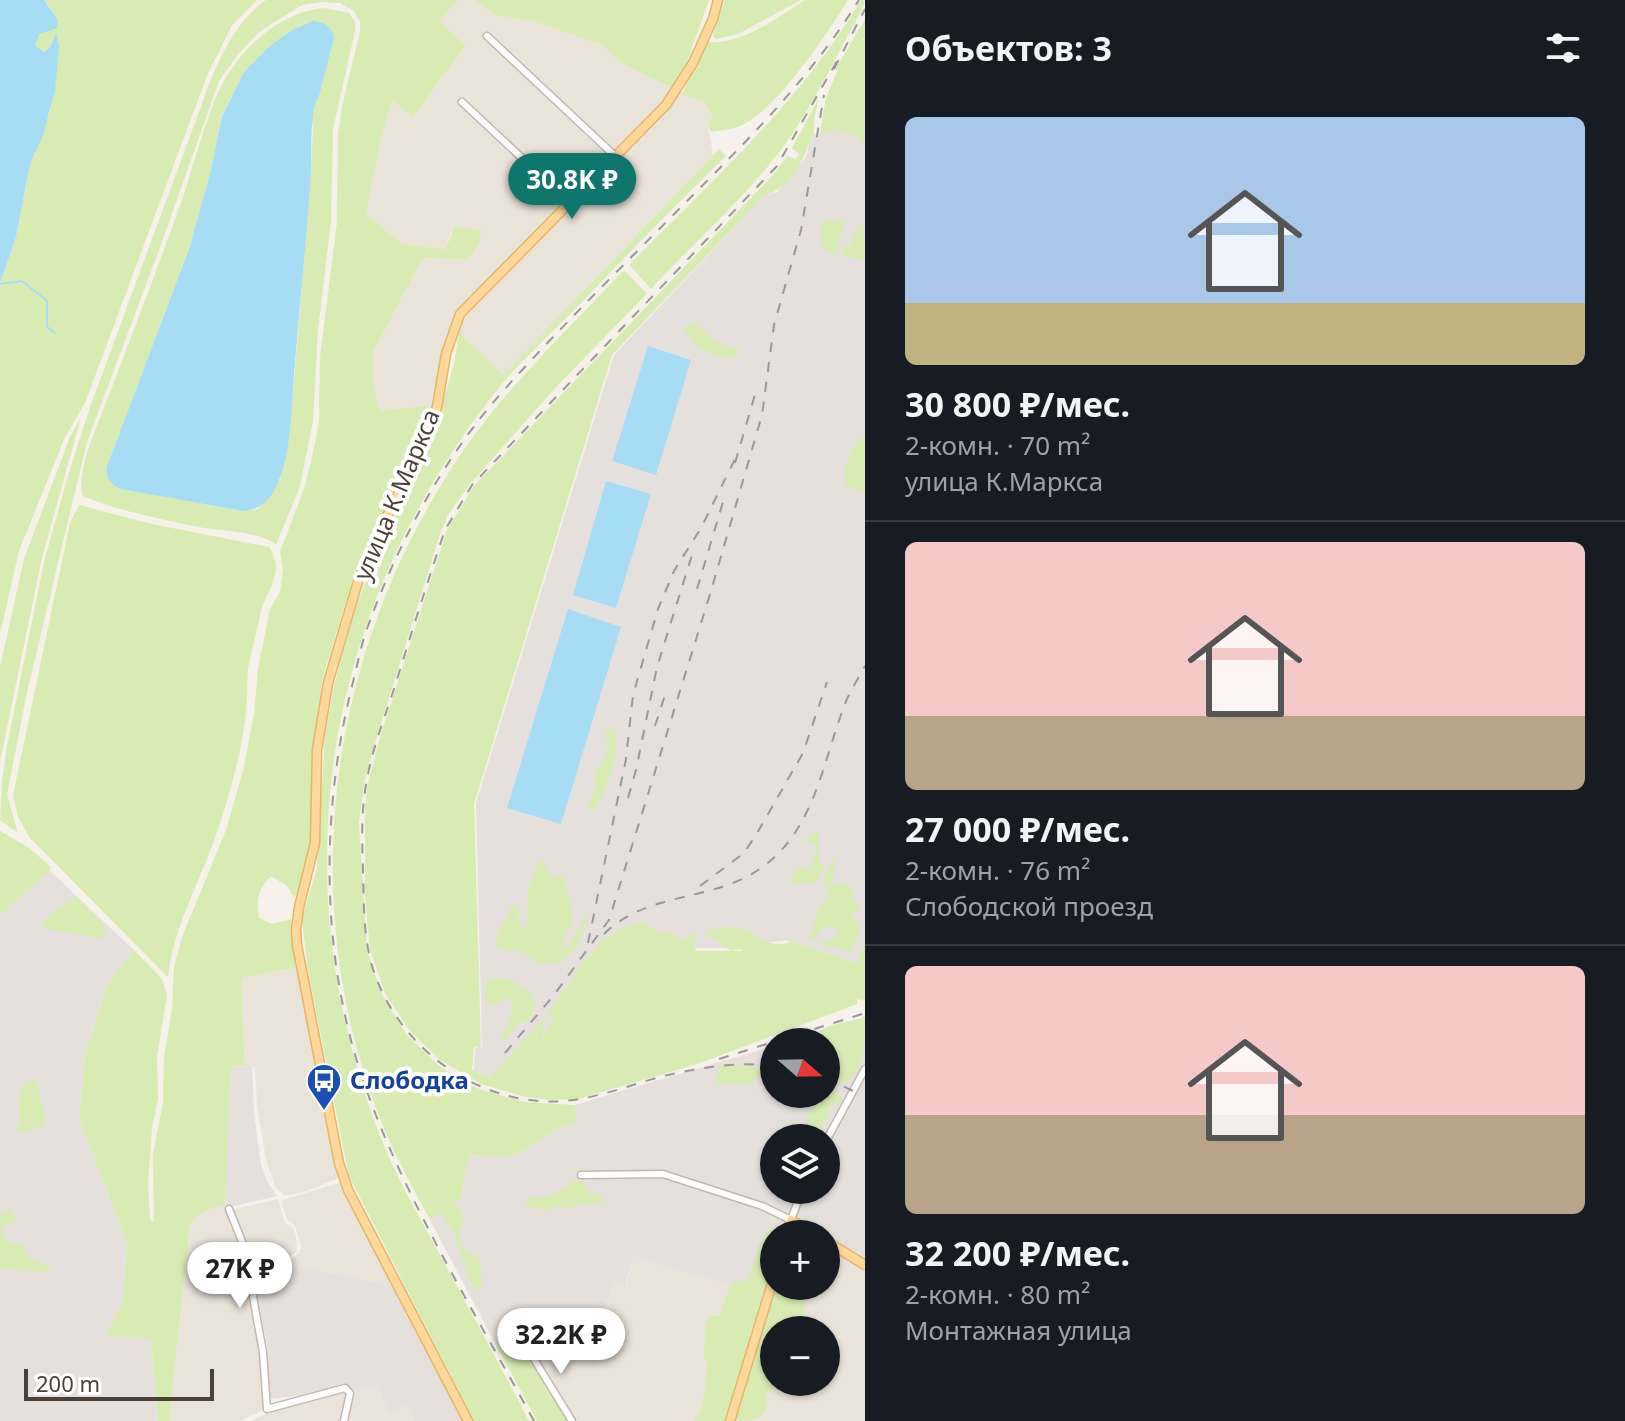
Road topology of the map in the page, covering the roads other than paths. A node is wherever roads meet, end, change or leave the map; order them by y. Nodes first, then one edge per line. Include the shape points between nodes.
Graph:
1 (718, 0) edge
2 (487, 36) dead end
3 (462, 102) dead end
4 (615, 156) junction
5 (569, 202) junction
6 (865, 1069) edge
7 (835, 1124) edge
8 (581, 1175) dead end
9 (797, 1204) edge
10 (229, 1209) dead end
11 (791, 1220) joint
12 (840, 1250) edge
13 (865, 1265) edge
14 (767, 1300) edge
15 (526, 1346) dead end
16 (344, 1421) edge
17 (468, 1421) edge
18 (572, 1421) edge
19 (730, 1421) edge

1 - 4 main road, улица К.Маркса via 693,63 666,105
2 - 4 street
3 - 5 street
4 - 5 main road, улица К.Маркса
5 - 17 main road, улица К.Маркса via 460,314 425,441 359,578 328,683 317,750 315,843 296,930 348,1190
6 - 7 street
8 - 11 street via 663,1174
9 - 11 street
10 - 16 street via 257,1279 253,1297 267,1409 345,1388 350,1393
12 - 13 main road
14 - 19 main road
15 - 18 street

